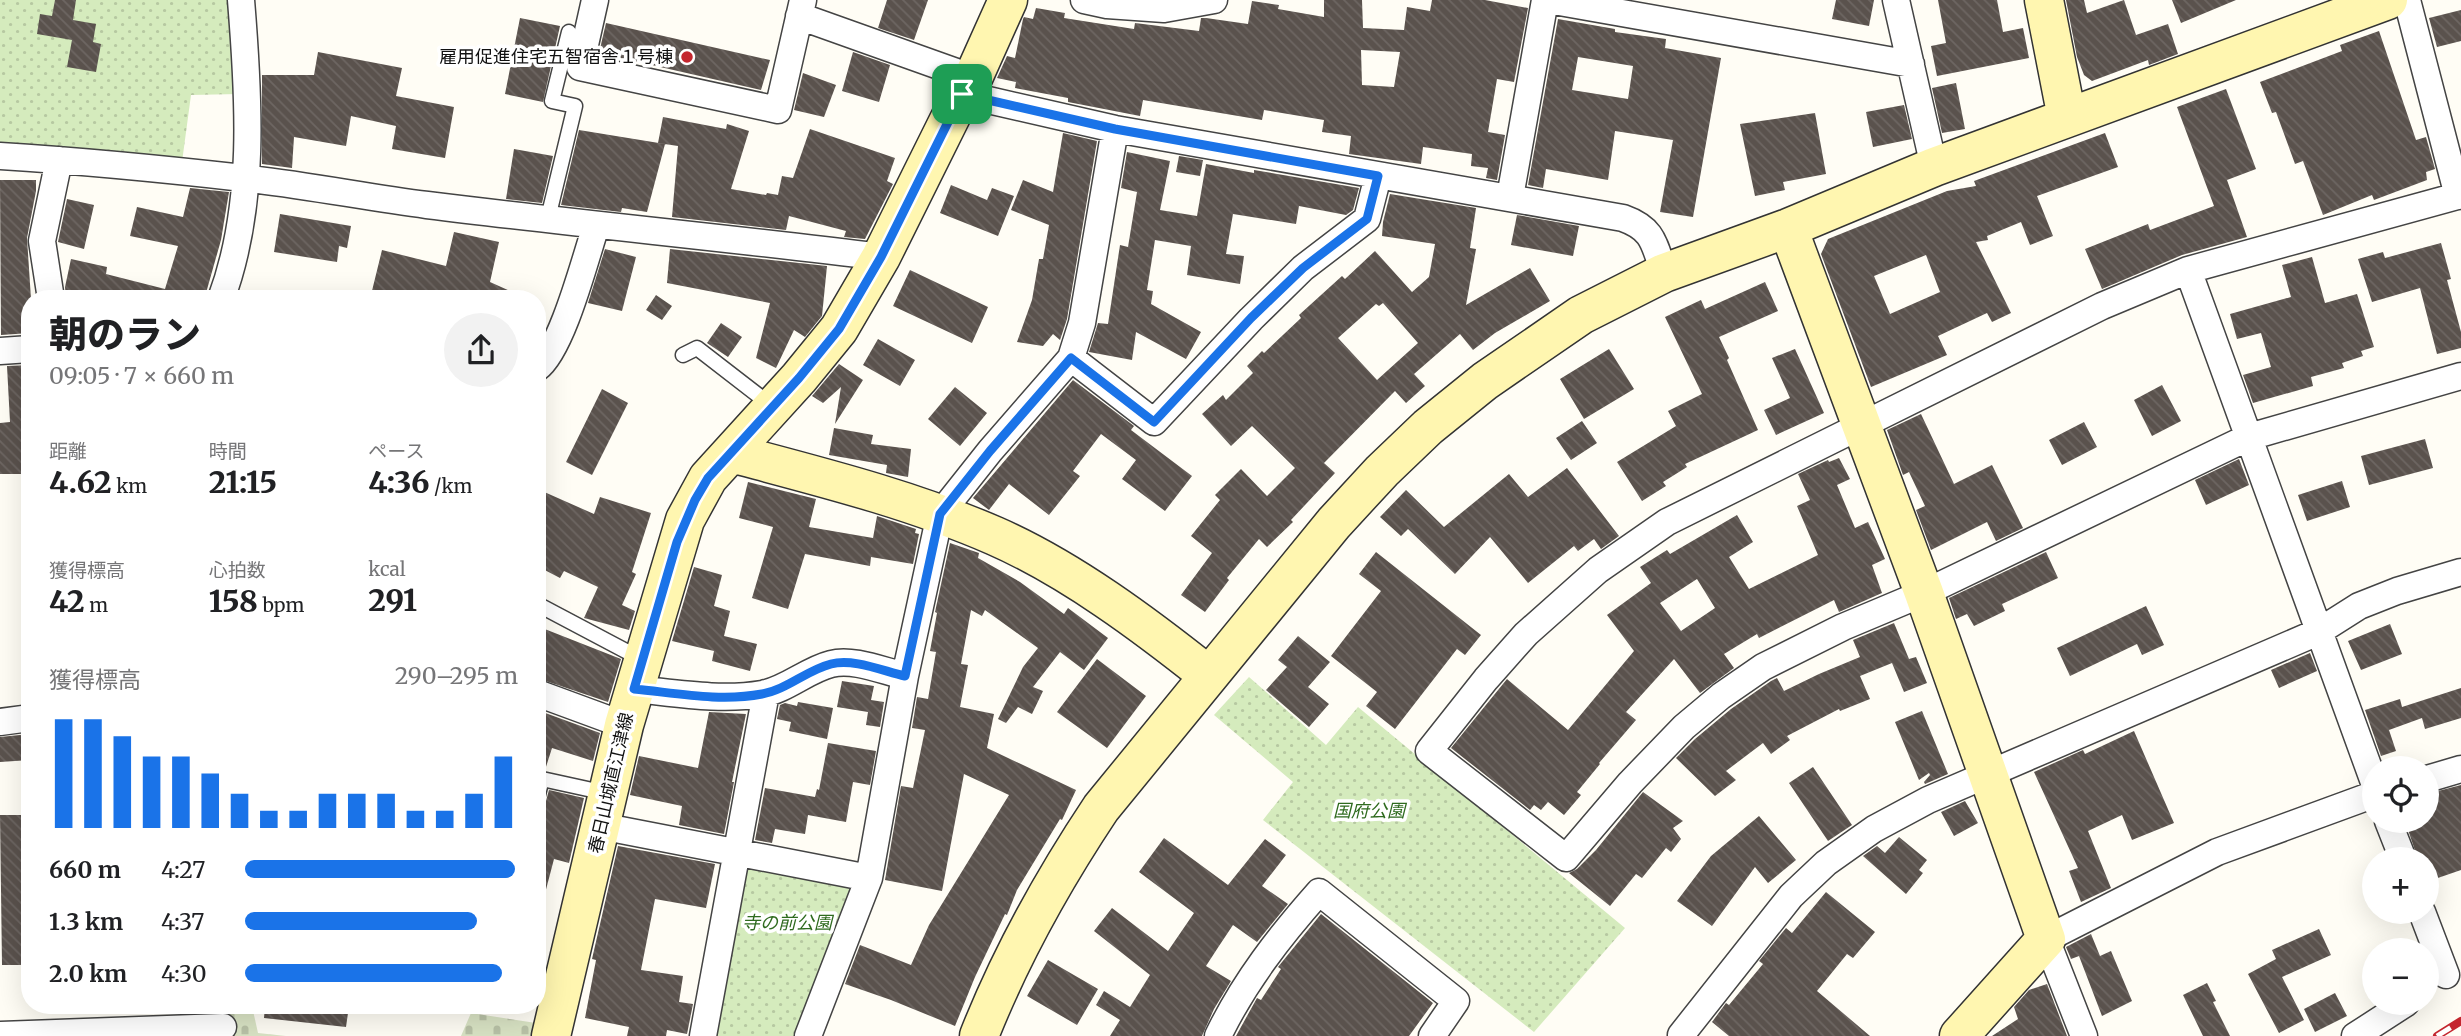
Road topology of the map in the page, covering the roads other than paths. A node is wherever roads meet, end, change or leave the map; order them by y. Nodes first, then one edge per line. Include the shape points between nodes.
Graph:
1 (241, 0) edge
2 (595, 0) edge
3 (1008, 0) edge
4 (1084, 0) edge
5 (1214, 0) edge
6 (1547, 0) edge
7 (1896, 0) edge
8 (2044, 0) edge
9 (2388, 0) edge
10 (2407, 0) edge
11 (801, 8) edge
12 (569, 32) dead end
13 (1911, 64) junction
14 (968, 86) junction
15 (2067, 118) junction
16 (1115, 129) junction
17 (0, 156) edge
18 (59, 160) junction
19 (1934, 167) junction
20 (1378, 176) junction
21 (245, 178) junction
22 (2459, 196) edge
23 (1510, 197) junction
24 (548, 218) junction
25 (596, 226) junction
26 (1788, 228) junction
27 (881, 257) junction
28 (2188, 270) junction
29 (1664, 273) junction
30 (50, 290) edge
31 (223, 290) edge
32 (21, 350) edge
33 (0, 351) edge
34 (683, 355) dead end
35 (1071, 358) junction
36 (546, 361) edge
37 (2461, 376) edge
38 (773, 407) junction
39 (1860, 426) junction
40 (2249, 437) junction
41 (731, 453) junction
42 (940, 514) junction
43 (2461, 572) edge
44 (1924, 593) junction
45 (546, 612) edge
46 (2318, 632) junction
47 (905, 676) junction
48 (1209, 676) junction
49 (633, 691) junction
50 (546, 693) edge
51 (766, 694) junction
52 (21, 719) edge
53 (0, 722) edge
54 (2364, 756) edge
55 (2461, 769) edge
56 (2439, 775) edge
57 (1988, 776) junction
58 (546, 781) edge
59 (2362, 799) edge
60 (604, 809) junction
61 (737, 852) junction
62 (869, 878) junction
63 (2426, 924) edge
64 (2046, 939) junction
65 (2445, 979) edge
66 (2387, 1015) edge
67 (222, 1023) edge
68 (70, 1034) edge
69 (0, 1035) edge
70 (551, 1036) edge
71 (703, 1036) edge
72 (808, 1036) edge
73 (979, 1036) edge
74 (1218, 1036) edge
75 (1432, 1036) edge
76 (1682, 1036) edge
77 (1959, 1036) edge
78 (2084, 1036) edge
79 (2355, 1036) edge

1 - 21 street via 247,76
2 - 11 street via 580,67 778,110
3 - 14 street, 春日山城直江津線
4 - 5 street via 1164,9
6 - 13 street
6 - 23 street
7 - 13 street
8 - 15 street
9 - 15 street
10 - 22 street
11 - 14 street
12 - 24 lane via 552,101 575,106
13 - 19 street
14 - 16 street
14 - 27 street, 春日山城直江津線
15 - 19 street
16 - 20 street
16 - 35 street via 1082,323
17 - 18 street
18 - 21 street
18 - 30 street via 42,240
19 - 26 street
20 - 23 street
20 - 35 street via 1367,219 1303,268 1154,422
21 - 24 street
21 - 31 street via 238,241
22 - 28 street
23 - 29 street via 1639,224 1651,234
24 - 25 street
25 - 27 street
25 - 36 street
26 - 29 street
26 - 39 street
27 - 38 street, 春日山城直江津線 via 839,329
28 - 39 street via 2102,306
28 - 40 street
29 - 48 street via 1581,315 1428,427 1334,523
32 - 33 street
34 - 38 lane via 697,348
35 - 42 street
37 - 40 street
38 - 41 street, 春日山城直江津線
39 - 44 street
39 - 44 street via 1667,522 1598,570 1526,634 1429,751 1566,858 1657,753 1721,696 1775,661
40 - 44 street
40 - 46 street
41 - 42 street via 878,492
41 - 49 street, 春日山城直江津線 via 708,478 685,520
42 - 47 street
42 - 48 street via 997,537 1087,588
43 - 46 street via 2359,606
44 - 57 street
45 - 49 lane
46 - 54 street
46 - 57 street
47 - 51 street via 855,664 831,664
47 - 62 street
48 - 73 street via 1101,808 1072,852 1020,945
49 - 50 street
49 - 51 street via 723,697
49 - 60 street, 春日山城直江津線
51 - 61 street
52 - 53 street
55 - 56 street
57 - 64 street
57 - 76 street via 1928,800 1874,829 1826,863 1791,896
58 - 60 lane
59 - 64 street via 2217,852
60 - 61 street
60 - 70 street, 春日山城直江津線
61 - 62 street
61 - 71 street
62 - 72 street
63 - 65 street
64 - 77 street
64 - 78 street
66 - 79 street
67 - 68 street
68 - 69 street
74 - 75 street via 1242,990 1319,892 1456,1002

